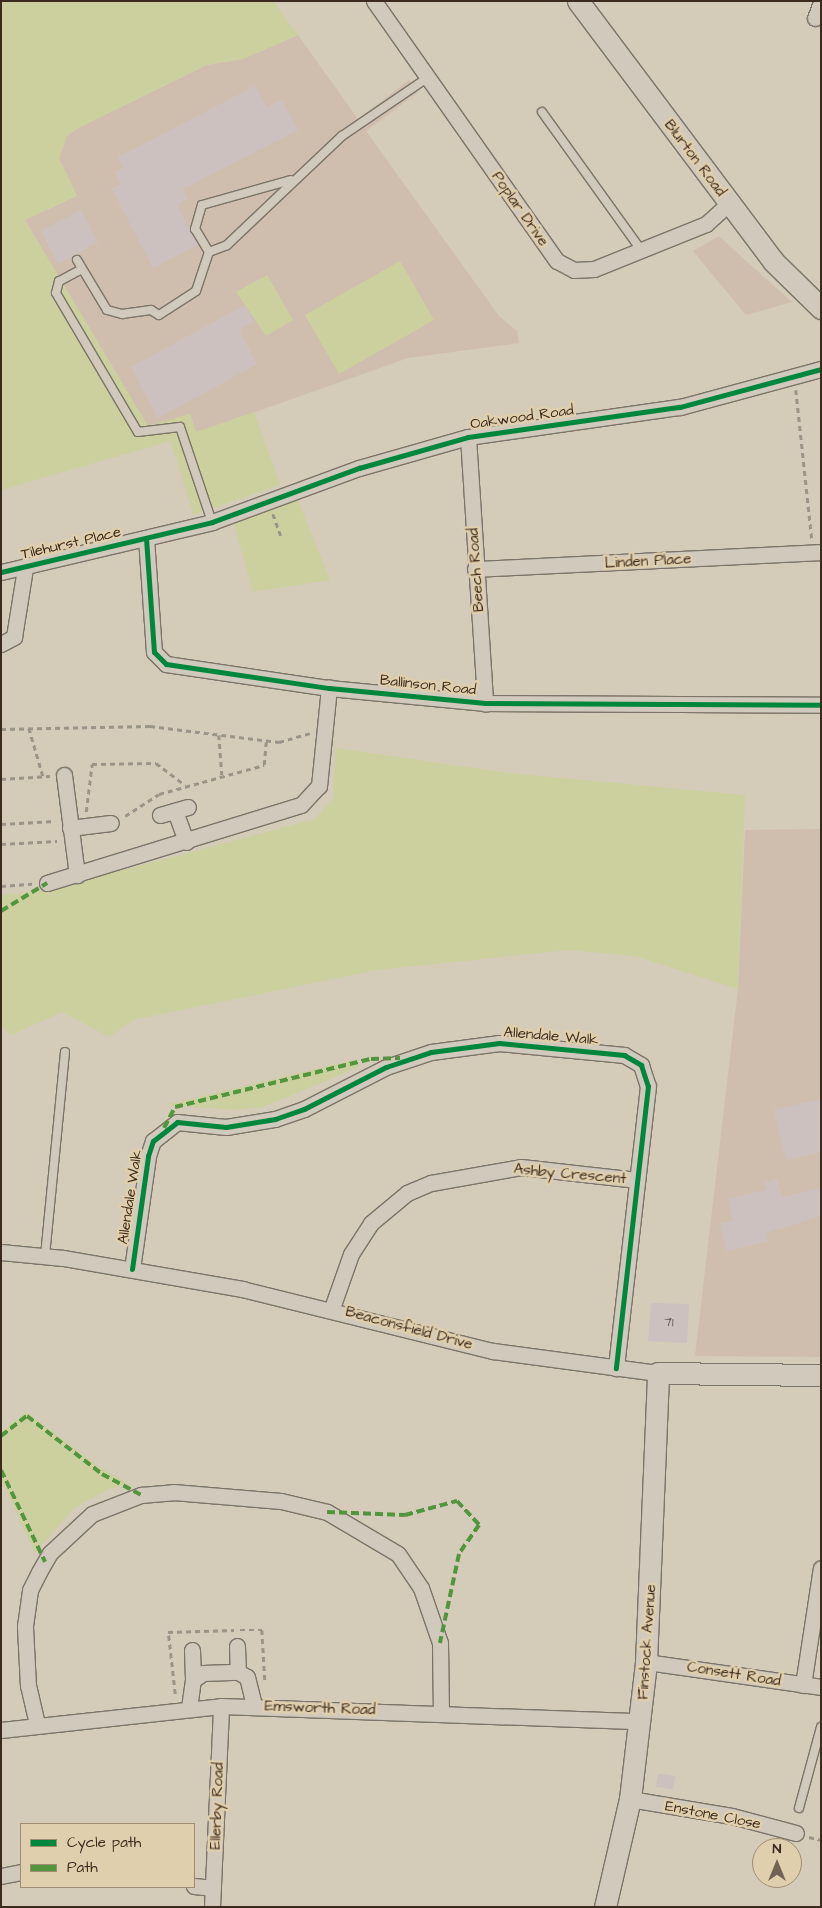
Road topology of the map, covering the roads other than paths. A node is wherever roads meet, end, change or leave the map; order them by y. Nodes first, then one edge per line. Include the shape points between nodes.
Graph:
1 (374, 1) edge
2 (578, 1) edge
3 (821, 2) edge
4 (815, 18) dead end
5 (427, 78) junction
6 (542, 112) dead end
7 (293, 179) junction
8 (729, 203) junction
9 (641, 250) junction
10 (209, 252) junction
11 (77, 260) dead end
12 (82, 269) junction
13 (821, 308) edge
14 (821, 369) edge
15 (468, 437) junction
16 (212, 522) junction
17 (146, 538) junction
18 (817, 552) edge
19 (26, 568) junction
20 (475, 569) junction
21 (1, 572) edge
22 (1, 644) edge
23 (329, 688) junction
24 (485, 703) junction
25 (821, 705) edge
26 (64, 775) road end
27 (174, 811) dead end
28 (111, 823) road end
29 (74, 829) junction
30 (186, 842) junction
31 (77, 875) junction
32 (47, 883) road end
33 (65, 1052) dead end
34 (638, 1180) junction
35 (1, 1252) edge
36 (45, 1256) junction
37 (132, 1269) junction
38 (332, 1308) junction
39 (616, 1368) junction
40 (658, 1373) junction
41 (821, 1375) edge
42 (821, 1568) edge
43 (237, 1646) dead end
44 (192, 1650) dead end
45 (646, 1662) junction
46 (238, 1672) junction
47 (193, 1680) junction
48 (804, 1685) junction
49 (821, 1687) edge
50 (221, 1706) junction
51 (260, 1706) junction
52 (182, 1709) junction
53 (442, 1712) junction
54 (640, 1721) junction
55 (37, 1724) junction
56 (821, 1727) edge
57 (1, 1730) edge
58 (630, 1799) junction
59 (799, 1808) dead end
60 (796, 1834) dead end
61 (20, 1872) edge
62 (1, 1876) edge
63 (195, 1886) edge
64 (213, 1888) junction
65 (212, 1907) edge
66 (605, 1907) edge

1 - 5 street, Poplar Drive
2 - 8 street, Blurton Road
3 - 4 street
5 - 7 lane via 342,136
5 - 9 street, Poplar Drive via 557,261 574,270 594,269
6 - 9 lane
7 - 10 lane via 227,245
7 - 10 lane via 202,205 195,229
8 - 9 street, Poplar Drive via 706,224
8 - 13 street, Blurton Road via 774,262
10 - 12 lane via 196,291 159,315 151,310 122,314 106,310
11 - 12 lane
12 - 16 lane via 59,281 56,293 138,432 180,427
14 - 15 street, Oakwood Road via 680,407
15 - 16 street, Oakwood Road via 359,468 270,504
15 - 20 street, Beech Road
16 - 17 street, Oakwood Road
17 - 19 street, Tilehurst Place
17 - 23 street, Ballinson Road via 154,652 161,661
18 - 20 street, Linden Place
19 - 21 street, Tilehurst Place
19 - 22 street, Tilehurst Place via 14,637
20 - 24 street, Beech Road
23 - 24 street, Ballinson Road
23 - 30 street via 319,786 308,800
24 - 25 street, Ballinson Road
26 - 29 street
27 - 30 street
28 - 29 street
29 - 31 street
30 - 31 street
31 - 32 street
33 - 36 lane
34 - 37 street, Allendale Walk via 648,1086 641,1065 633,1059 588,1050 499,1043 431,1052 386,1067 304,1110 275,1119 226,1128 177,1122 164,1128 148,1156
34 - 38 street, Ashby Crescent via 520,1167 431,1183 407,1193 371,1223 351,1254
34 - 39 street, Allendale Walk
35 - 36 street, Beaconsfield Drive
36 - 37 street, Beaconsfield Drive
37 - 38 street, Beaconsfield Drive
38 - 39 street, Beaconsfield Drive via 494,1350
39 - 40 street, Beaconsfield Drive
40 - 41 street, Beaconsfield Drive
40 - 45 street, Finstock Avenue
42 - 48 street
43 - 46 street
44 - 47 street
45 - 48 street, Consett Road
45 - 54 street, Finstock Avenue
46 - 47 street via 203,1673
46 - 51 street via 252,1686
47 - 52 street
48 - 49 street, Consett Road
50 - 51 street, Emsworth Road
50 - 52 street, Emsworth Road
50 - 64 street, Ellerby Road
51 - 53 street, Emsworth Road
52 - 55 street, Emsworth Road
53 - 54 street, Emsworth Road
53 - 55 street via 440,1642 421,1588 398,1554 327,1512 281,1501 173,1492 140,1495 92,1514 50,1553 30,1590 25,1626 28,1686
54 - 58 street, Finstock Avenue
55 - 57 street, Emsworth Road
56 - 59 lane
58 - 60 street, Enstone Close via 732,1816
58 - 66 street, Finstock Avenue
61 - 62 street
63 - 64 street
64 - 65 street, Ellerby Road

